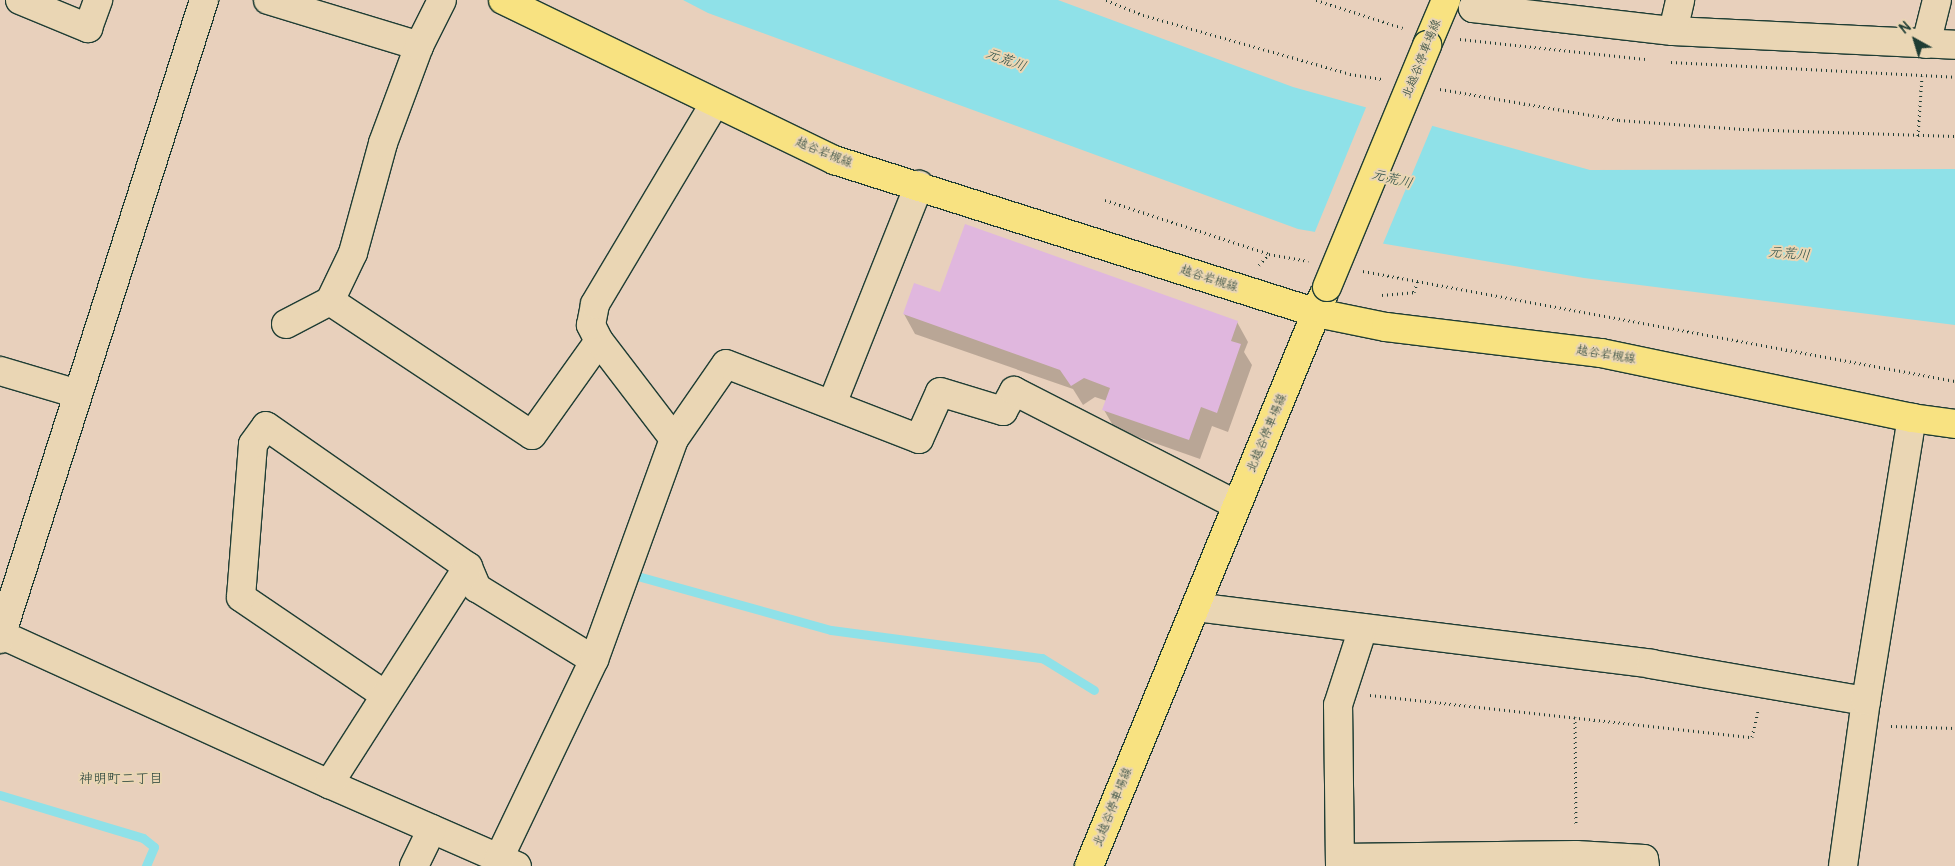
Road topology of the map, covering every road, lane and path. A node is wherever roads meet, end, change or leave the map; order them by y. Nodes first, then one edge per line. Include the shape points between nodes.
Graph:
1 (20, 0) edge
2 (98, 0) edge
3 (204, 0) edge
4 (268, 0) edge
5 (442, 0) edge
6 (503, 0) edge
7 (1106, 0) edge
8 (1316, 0) edge
9 (1446, 0) edge
10 (1477, 0) edge
11 (1680, 0) edge
12 (1937, 0) edge
13 (1673, 31) junction
14 (1433, 32) junction
15 (1926, 44) junction
16 (419, 46) junction
17 (1955, 46) edge
18 (1922, 76) dead end
19 (1388, 80) dead end
20 (1437, 88) dead end
21 (714, 104) junction
22 (1918, 136) junction
23 (1955, 136) edge
24 (919, 185) junction
25 (1105, 200) dead end
26 (1315, 262) dead end
27 (1353, 269) dead end
28 (1418, 280) junction
29 (1379, 296) dead end
30 (330, 300) junction
31 (1317, 313) junction
32 (286, 324) dead end
33 (598, 341) junction
34 (0, 371) edge
35 (1955, 381) edge
36 (78, 394) junction
37 (832, 404) junction
38 (1912, 418) junction
39 (1955, 424) edge
40 (674, 439) junction
41 (1237, 505) junction
42 (468, 567) junction
43 (1196, 606) junction
44 (1363, 628) junction
45 (0, 636) edge
46 (594, 660) junction
47 (1342, 692) junction
48 (385, 695) junction
49 (1760, 701) dead end
50 (1865, 713) junction
51 (1575, 717) junction
52 (1955, 728) edge
53 (329, 784) junction
54 (432, 829) junction
55 (1576, 855) junction
56 (508, 862) edge
57 (1340, 862) edge
58 (414, 866) edge
59 (1089, 866) edge
60 (1645, 866) edge
61 (1843, 866) edge

1 - 2 street via 88,28
3 - 36 street
4 - 16 street
5 - 16 street
6 - 21 main road, 越谷岩槻線
7 - 19 path via 1162,21 1350,74
8 - 14 path
9 - 14 main road, 北越谷停車場線
10 - 13 street via 1474,8
11 - 13 street
12 - 15 street
13 - 15 street
14 - 31 main road, 北越谷停車場線, bridge
15 - 17 street
16 - 30 street via 383,143 353,253
18 - 22 path
20 - 22 path via 1619,120
21 - 24 main road, 越谷岩槻線 via 834,160
21 - 33 street via 595,304 591,325
22 - 23 path
24 - 31 main road, 越谷岩槻線
24 - 37 street
25 - 26 path via 1268,254
27 - 28 path
28 - 29 path via 1414,292
28 - 35 path
30 - 32 street
30 - 33 street via 532,435
31 - 38 main road, 越谷岩槻線 via 1386,327 1601,353
31 - 41 main road, 北越谷停車場線
33 - 40 street
34 - 36 street
36 - 45 street
37 - 40 street via 726,364
37 - 41 street via 919,439 940,392 1003,411 1014,391
38 - 39 main road, 越谷岩槻線
38 - 50 street
40 - 46 street
41 - 43 main road, 北越谷停車場線
42 - 46 street via 478,588
42 - 48 street
42 - 48 street via 266,426 253,444 241,597
43 - 44 street
43 - 59 main road, 北越谷停車場線
44 - 47 street
44 - 50 street via 1651,664
45 - 53 street
46 - 56 street
47 - 51 path
47 - 57 street via 1338,705
48 - 53 street
49 - 51 path via 1752,737
50 - 52 path
50 - 61 street
51 - 55 path
53 - 54 street
54 - 56 street
54 - 58 street
55 - 57 street
55 - 60 street via 1644,859

